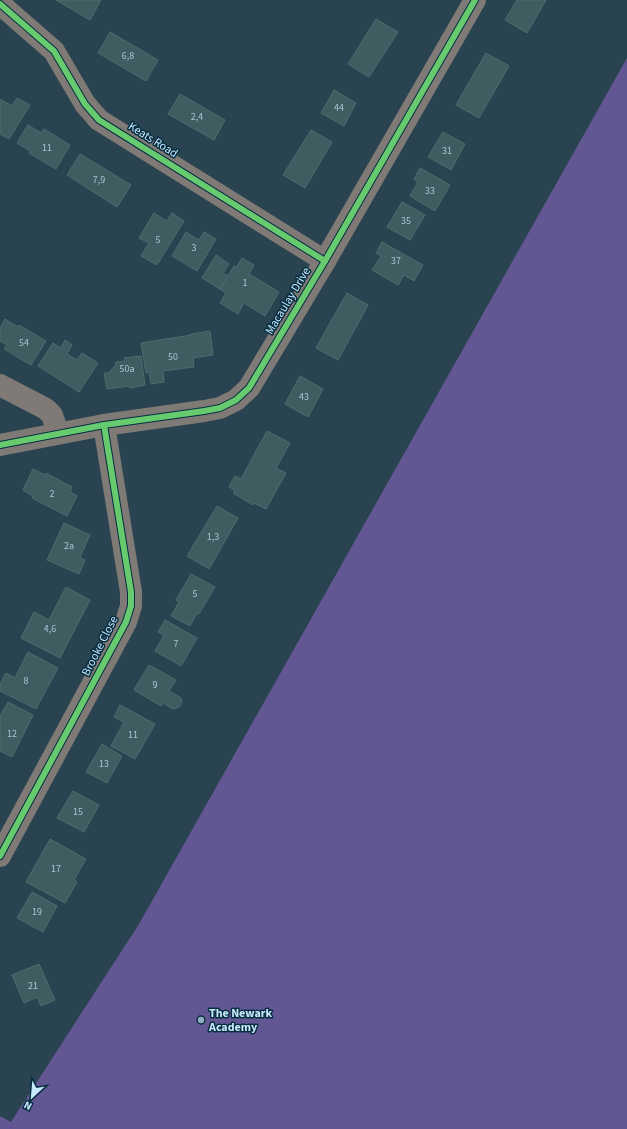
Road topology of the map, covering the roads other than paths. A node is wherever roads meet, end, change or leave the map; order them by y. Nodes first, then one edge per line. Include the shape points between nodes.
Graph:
1 (475, 0) edge
2 (0, 2) edge
3 (325, 261) junction
4 (0, 384) edge
5 (104, 425) junction
6 (58, 433) junction
7 (0, 445) edge
8 (0, 856) edge

1 - 3 street, Macaulay Drive
2 - 3 street, Keats Road via 54,52 85,104 99,120
3 - 5 street, Macaulay Drive via 249,388 236,400 220,408
4 - 6 street via 46,409 52,415
5 - 6 street, Macaulay Drive
5 - 8 street, Brooke Close via 131,592 131,606 126,622
6 - 7 street, Macaulay Drive

